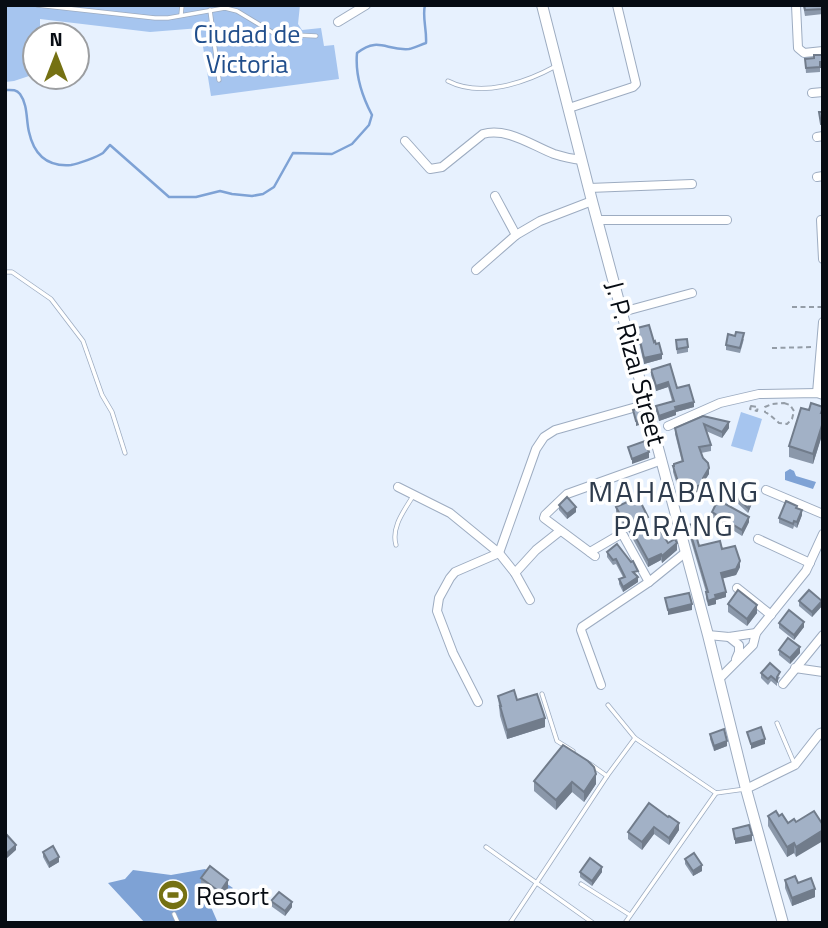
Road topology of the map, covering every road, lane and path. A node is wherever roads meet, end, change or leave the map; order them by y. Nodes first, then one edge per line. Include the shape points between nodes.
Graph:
1 (37, 5) edge
2 (182, 5) edge
3 (366, 5) edge
4 (542, 5) edge
5 (617, 5) edge
6 (796, 5) edge
7 (233, 7) edge
8 (210, 10) junction
9 (181, 15) junction
10 (338, 22) dead end
11 (316, 36) dead end
12 (823, 51) edge
13 (558, 65) junction
14 (219, 80) dead end
15 (448, 81) dead end
16 (823, 92) edge
17 (812, 93) dead end
18 (569, 108) junction
19 (405, 141) dead end
20 (582, 160) junction
21 (691, 184) dead end
22 (589, 188) junction
23 (495, 196) dead end
24 (592, 201) junction
25 (598, 220) junction
26 (727, 220) dead end
27 (823, 220) edge
28 (516, 235) junction
29 (823, 259) edge
30 (476, 270) dead end
31 (5, 272) edge
32 (692, 293) dead end
33 (792, 307) dead end
34 (823, 307) edge
35 (622, 312) junction
36 (823, 322) edge
37 (821, 347) edge
38 (772, 348) dead end
39 (820, 394) edge
40 (647, 404) junction
41 (764, 410) junction
42 (748, 413) dead end
43 (668, 426) dead end
44 (125, 453) dead end
45 (662, 460) junction
46 (398, 487) dead end
47 (766, 490) dead end
48 (414, 494) junction
49 (823, 514) edge
50 (560, 531) junction
51 (823, 534) edge
52 (758, 539) dead end
53 (396, 545) dead end
54 (821, 545) edge
55 (686, 552) junction
56 (499, 553) junction
57 (810, 563) junction
58 (515, 573) junction
59 (649, 582) junction
60 (737, 588) edge
61 (530, 600) dead end
62 (771, 615) junction
63 (756, 633) junction
64 (708, 635) junction
65 (823, 635) edge
66 (729, 637) junction
67 (735, 662) junction
68 (796, 668) junction
69 (823, 673) edge
70 (719, 679) junction
71 (783, 684) dead end
72 (601, 685) dead end
73 (542, 694) dead end
74 (478, 702) dead end
75 (608, 705) dead end
76 (777, 723) dead end
77 (823, 732) edge
78 (635, 738) junction
79 (577, 755) edge
80 (587, 762) edge
81 (795, 765) junction
82 (607, 776) junction
83 (746, 789) junction
84 (716, 793) junction
85 (486, 847) dead end
86 (536, 882) junction
87 (581, 884) dead end
88 (174, 914) dead end
89 (630, 915) junction
90 (178, 923) edge
91 (510, 923) edge
92 (593, 923) edge
93 (625, 923) edge
94 (783, 923) edge

1 - 9 lane via 155,18
2 - 9 lane
3 - 10 street
4 - 13 main road, J. P. Rizal Street
5 - 18 street via 636,84
6 - 12 street via 798,48 804,53
7 - 8 lane
7 - 11 lane via 275,34
8 - 9 lane
8 - 14 lane
13 - 15 lane via 489,89
13 - 18 main road, J. P. Rizal Street
16 - 17 street
18 - 20 main road, J. P. Rizal Street
19 - 20 street via 430,169 442,167 490,132
20 - 22 main road, J. P. Rizal Street
21 - 22 street
22 - 24 main road, J. P. Rizal Street
23 - 28 street
24 - 25 main road, J. P. Rizal Street
24 - 28 street
25 - 26 street
25 - 35 main road, J. P. Rizal Street
27 - 29 street
28 - 30 street
31 - 44 lane via 12,272 51,299 83,341
32 - 35 street
33 - 34 path
35 - 40 main road, J. P. Rizal Street
36 - 37 street
37 - 38 path
37 - 39 street
39 - 43 street via 759,394 720,403
40 - 45 main road, J. P. Rizal Street
40 - 56 street via 544,437
41 - 41 path via 784,403 794,414 783,424
41 - 42 path via 751,405
45 - 50 street via 567,494 544,517
45 - 55 main road, J. P. Rizal Street
46 - 48 street
47 - 49 street
48 - 53 lane via 395,529
48 - 56 street via 450,513
50 - 58 street
50 - 59 street via 593,554 623,535
51 - 54 street
52 - 57 street
54 - 57 street
55 - 59 street
55 - 64 main road, J. P. Rizal Street
56 - 58 street
56 - 74 street via 455,572 439,598 437,611
57 - 62 street
58 - 61 street
59 - 72 street via 582,627
60 - 62 street
62 - 63 street
63 - 66 street
63 - 67 street via 753,645
64 - 66 street
64 - 70 main road, J. P. Rizal Street
65 - 68 street
66 - 67 street via 739,645
67 - 70 street
68 - 69 street
68 - 71 street
70 - 83 main road, J. P. Rizal Street
73 - 79 lane via 557,741
75 - 78 lane
76 - 81 lane
77 - 81 street
78 - 82 lane
78 - 84 lane
80 - 82 lane
81 - 83 street
82 - 86 lane
83 - 84 lane
83 - 94 main road, J. P. Rizal Street
84 - 89 lane
85 - 86 lane
86 - 91 lane
86 - 92 lane
87 - 89 lane
88 - 90 lane
89 - 93 lane

